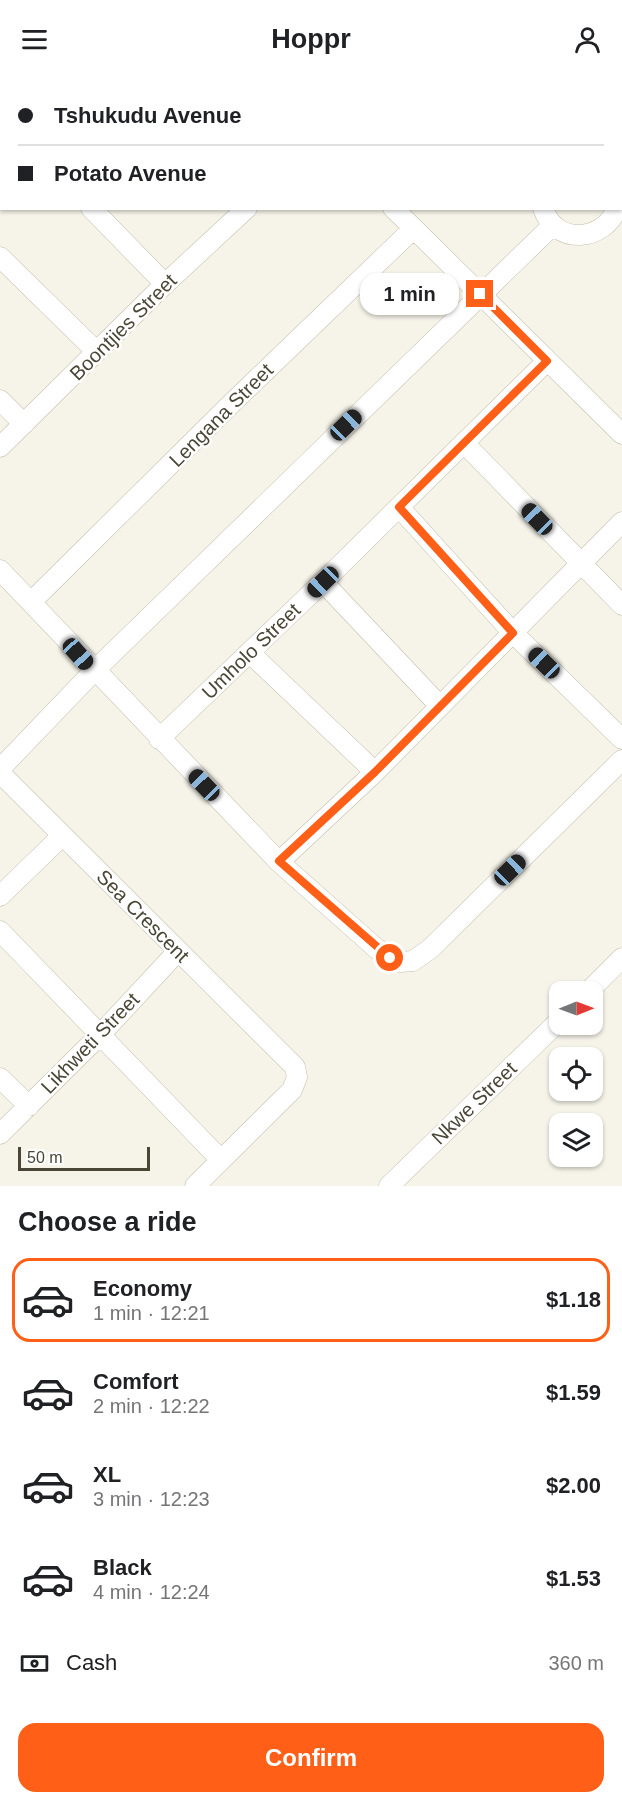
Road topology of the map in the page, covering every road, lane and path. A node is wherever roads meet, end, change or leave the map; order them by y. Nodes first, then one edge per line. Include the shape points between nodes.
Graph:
1 (93, 210) edge
2 (395, 210) edge
3 (239, 211) edge
4 (548, 217) edge
5 (616, 220) edge
6 (413, 229) junction
7 (0, 257) edge
8 (165, 284) junction
9 (480, 294) junction
10 (97, 352) junction
11 (547, 361) junction
12 (0, 400) edge
13 (24, 424) junction
14 (622, 434) edge
15 (464, 443) junction
16 (0, 447) edge
17 (399, 507) junction
18 (622, 522) edge
19 (581, 564) junction
20 (0, 570) edge
21 (323, 582) junction
22 (31, 602) junction
23 (622, 605) edge
24 (513, 633) junction
25 (250, 652) junction
26 (94, 671) junction
27 (440, 706) junction
28 (159, 739) junction
29 (622, 739) edge
30 (622, 760) edge
31 (0, 771) edge
32 (375, 772) junction
33 (62, 836) junction
34 (279, 861) junction
35 (0, 896) edge
36 (0, 931) edge
37 (178, 951) junction
38 (622, 958) edge
39 (599, 981) edge
40 (549, 1031) edge
41 (99, 1036) junction
42 (0, 1078) edge
43 (29, 1106) junction
44 (0, 1134) edge
45 (221, 1160) junction
46 (195, 1186) edge
47 (389, 1186) edge

1 - 8 street
2 - 6 street
3 - 8 street, Boontjies Street
4 - 5 street via 576,236 589,235
4 - 9 street
6 - 9 street
6 - 22 street, Lengana Street
7 - 10 street
8 - 10 street, Boontjies Street
9 - 11 street
9 - 26 street
10 - 13 street, Boontjies Street
11 - 14 street
11 - 15 street, Umholo Street
12 - 13 street
13 - 16 street, Boontjies Street
15 - 17 street, Umholo Street
15 - 19 street
17 - 21 street, Umholo Street
17 - 24 street
18 - 19 street
19 - 23 street
19 - 24 street
20 - 22 street
21 - 25 street, Umholo Street
21 - 27 street
22 - 26 street
24 - 27 street
24 - 29 street
25 - 28 street, Umholo Street
25 - 32 street
26 - 28 street
26 - 31 street
27 - 32 street
28 - 34 street
30 - 34 street via 413,962 400,962 377,949
31 - 33 street, Sea Crescent
32 - 34 street
33 - 35 street
33 - 37 street, Sea Crescent
36 - 41 street
37 - 41 street, Likhweti Street
37 - 45 street, Sea Crescent via 296,1066 292,1090
38 - 39 street
40 - 47 street, Nkwe Street
41 - 43 street, Likhweti Street
41 - 45 street
42 - 43 street
43 - 44 street, Likhweti Street
45 - 46 street

